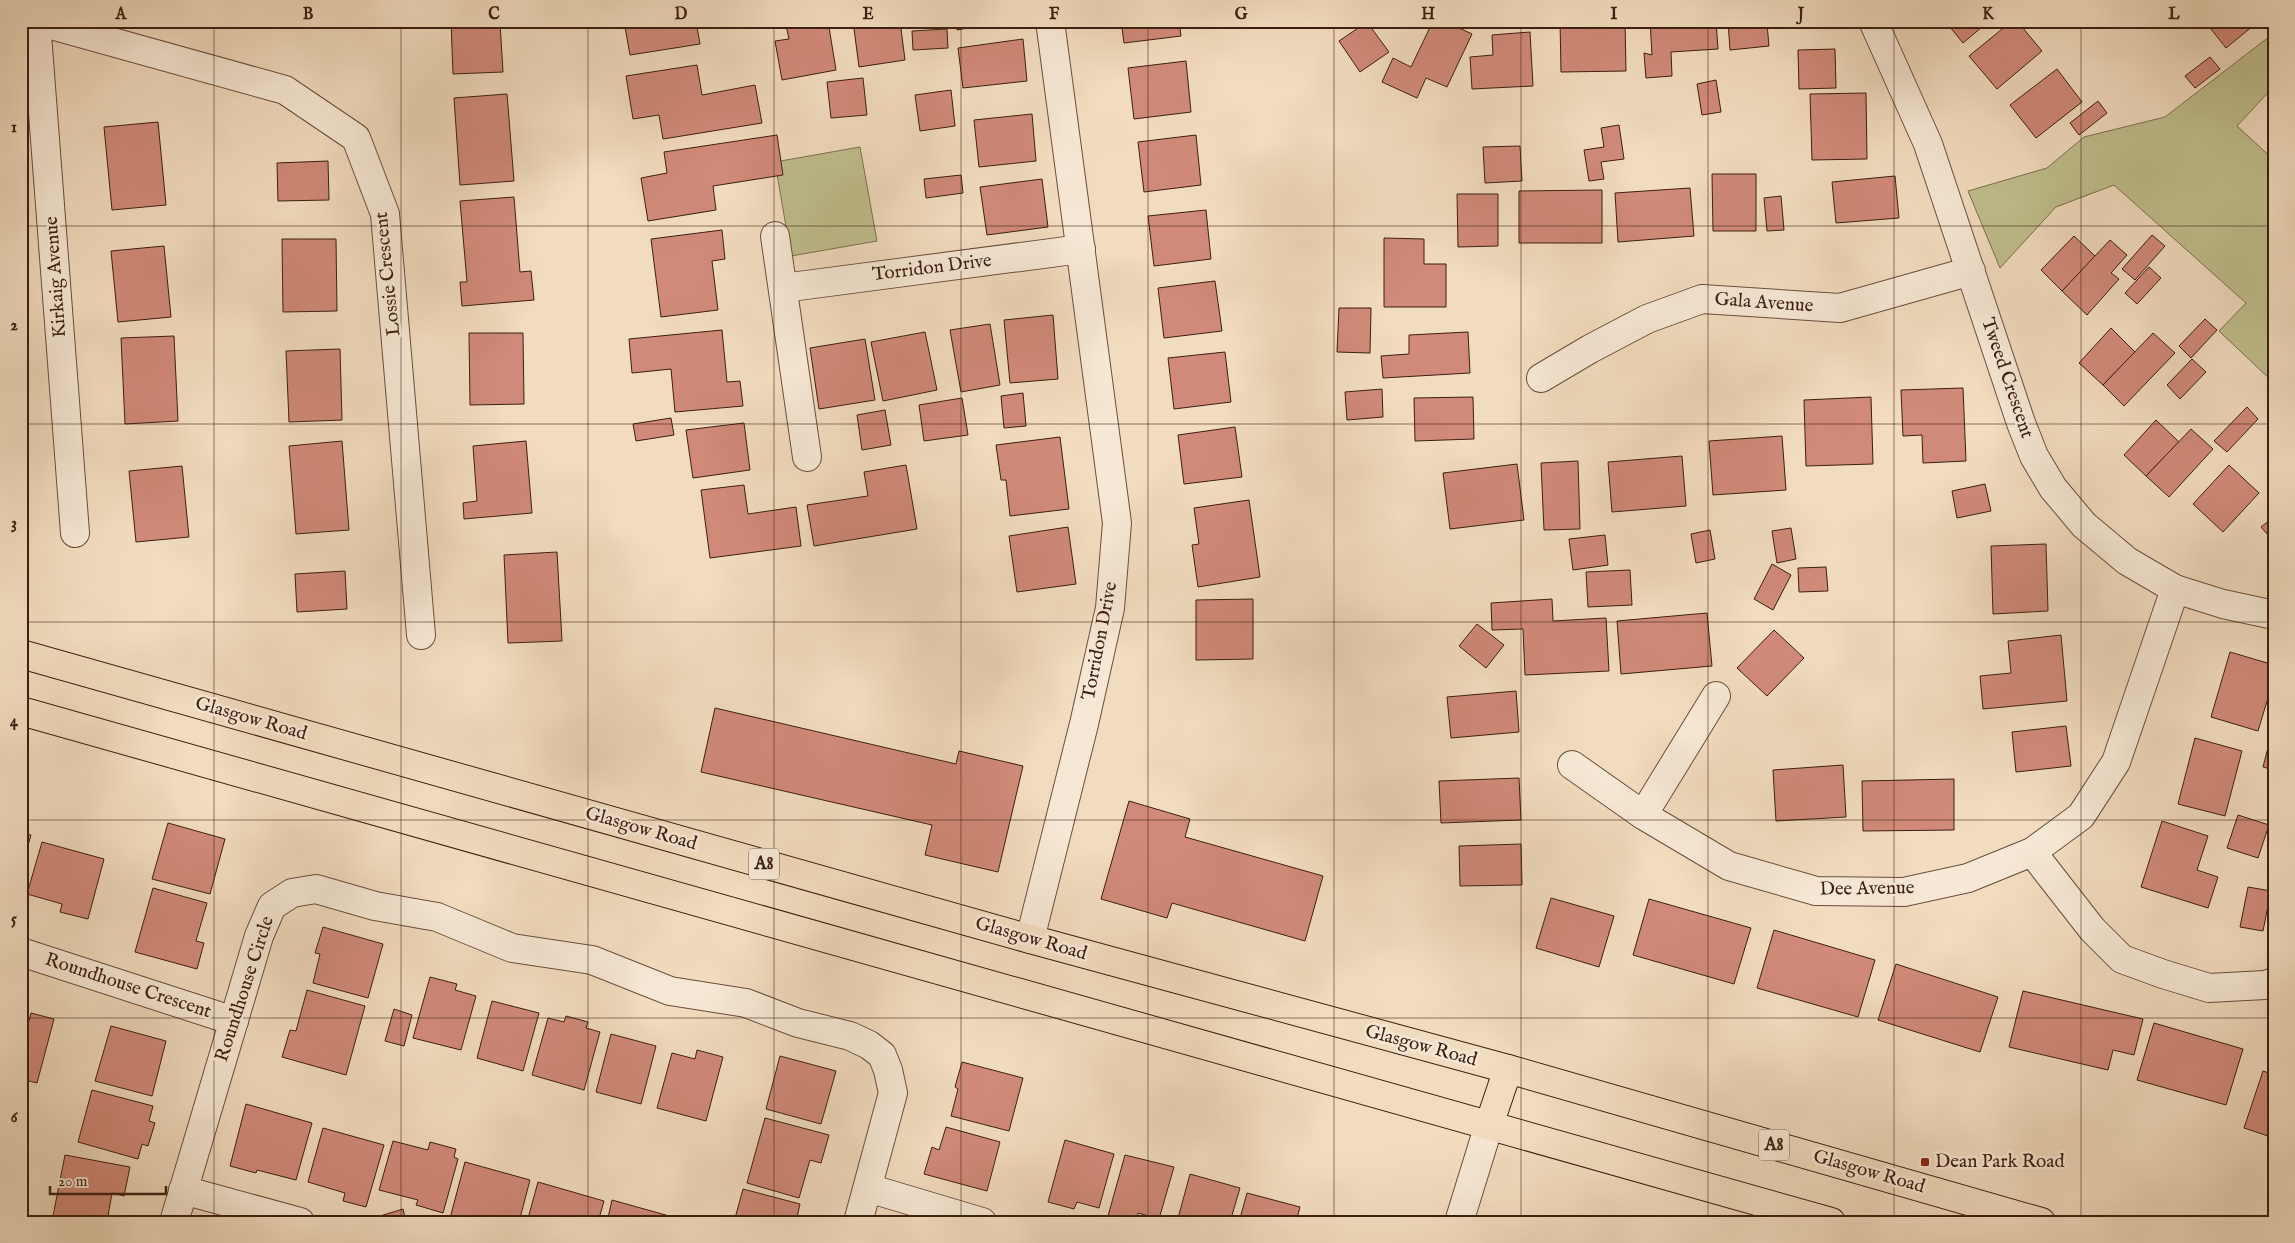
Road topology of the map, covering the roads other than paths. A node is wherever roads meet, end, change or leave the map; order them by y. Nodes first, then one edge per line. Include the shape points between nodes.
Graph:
1 (37, 21) edge
2 (1050, 21) edge
3 (1874, 21) edge
4 (775, 236) dead end
5 (1081, 248) junction
6 (1971, 271) junction
7 (784, 288) junction
8 (1541, 378) dead end
9 (807, 457) dead end
10 (75, 534) dead end
11 (2175, 589) junction
12 (2274, 615) edge
13 (422, 635) dead end
14 (21, 654) edge
15 (1716, 696) dead end
16 (21, 711) edge
17 (1572, 765) dead end
18 (1643, 815) junction
19 (2032, 852) junction
20 (1030, 939) junction
21 (21, 952) edge
22 (2274, 982) edge
23 (234, 1021) junction
24 (1508, 1068) junction
25 (1489, 1125) junction
26 (868, 1188) junction
27 (183, 1190) junction
28 (174, 1222) edge
29 (300, 1222) edge
30 (858, 1222) edge
31 (982, 1222) edge
32 (1459, 1222) edge
33 (1831, 1222) edge
34 (2041, 1222) edge

1 - 10 street, Kirkaig Avenue
1 - 13 street, Lossie Crescent via 285,90 356,138 385,214
2 - 5 street, Torridon Drive
3 - 6 street, Tweed Crescent via 1928,144
4 - 7 street
5 - 7 street, Torridon Drive
5 - 20 street, Torridon Drive via 1117,523 1110,608
6 - 8 street, Gala Avenue via 1840,308 1702,299 1647,319
6 - 11 street, Tweed Crescent via 2021,424 2034,456 2053,488 2084,525 2127,561
7 - 9 street
11 - 12 street, Tweed Crescent
11 - 19 street, Dee Avenue via 2116,762 2081,816
14 - 20 main road, Glasgow Road / A8
15 - 18 street
16 - 25 main road
17 - 18 street, Dee Avenue
18 - 19 street, Dee Avenue via 1729,866 1816,891 1904,892 1968,878
19 - 22 street via 2092,929 2122,959 2210,988
20 - 24 main road, Glasgow Road / A8
21 - 23 street, Roundhouse Crescent
23 - 26 street, Roundhouse Circle via 259,936 272,906 292,893 316,890 375,906 437,916 512,948 592,960 670,991 746,1003 869,1045 882,1055 893,1093
23 - 27 street, Roundhouse Circle
24 - 25 main road
24 - 34 main road, Glasgow Road / A8
25 - 32 street
25 - 33 main road
26 - 30 street, Roundhouse Circle
26 - 31 street
27 - 28 street, Roundhouse Circle
27 - 29 street

